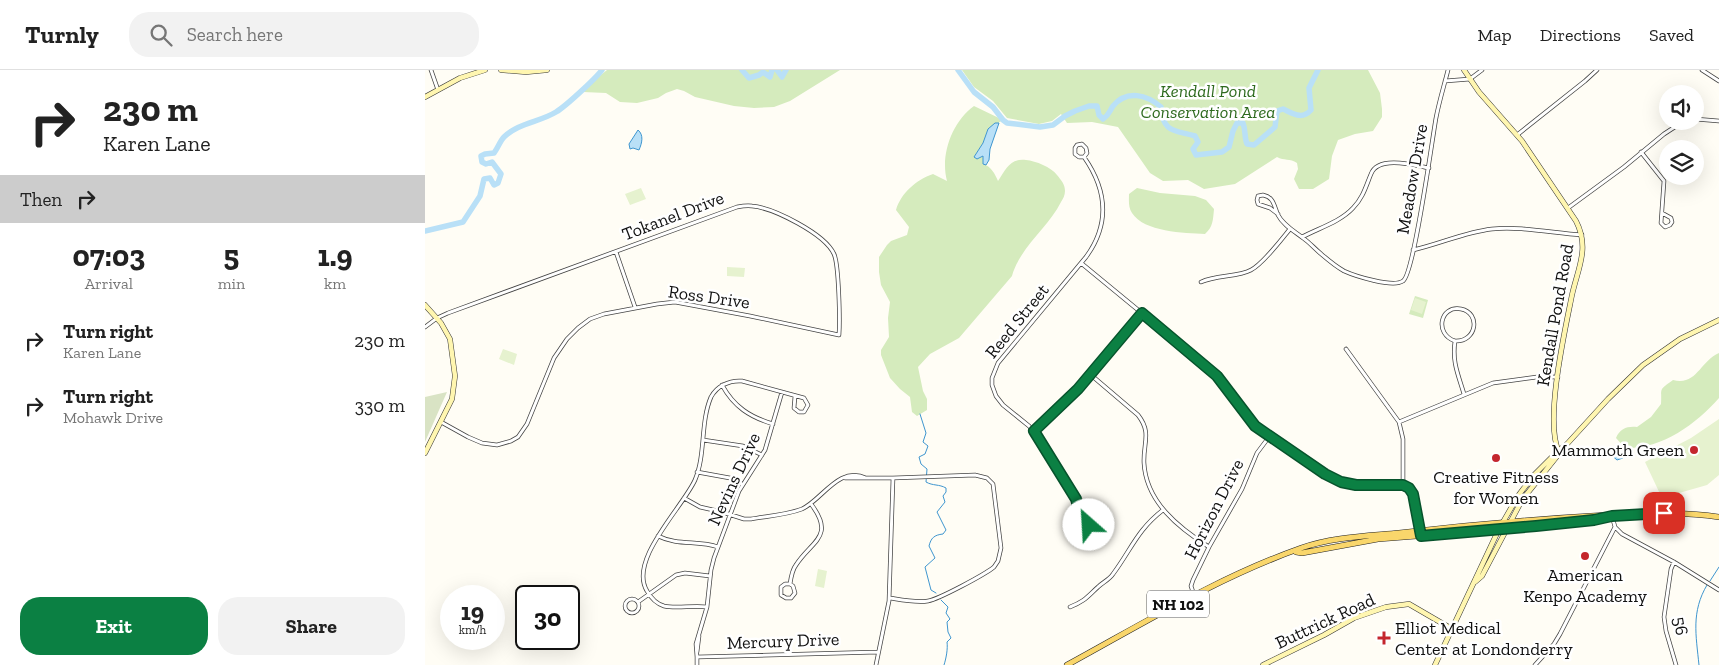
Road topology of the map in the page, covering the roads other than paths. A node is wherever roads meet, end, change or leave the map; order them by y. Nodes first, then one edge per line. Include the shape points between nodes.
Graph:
1 (431, 70) edge
2 (485, 70) edge
3 (501, 70) edge
4 (547, 70) edge
5 (1448, 70) edge
6 (1464, 70) edge
7 (1482, 70) edge
8 (1597, 70) edge
9 (1702, 70) edge
10 (1470, 79) junction
11 (1445, 81) junction
12 (1719, 81) edge
13 (438, 90) junction
14 (425, 97) edge
15 (1704, 120) edge
16 (1719, 121) edge
17 (1670, 130) edge
18 (1517, 135) junction
19 (1641, 152) junction
20 (1084, 157) junction
21 (1429, 168) junction
22 (1568, 208) junction
23 (1662, 213) junction
24 (1278, 214) junction
25 (1290, 229) junction
26 (1582, 235) junction
27 (1302, 237) junction
28 (1413, 250) junction
29 (615, 252) junction
30 (1081, 263) junction
31 (1201, 282) dead end
32 (425, 305) edge
33 (635, 308) junction
34 (1142, 313) junction
35 (437, 318) junction
36 (1719, 320) edge
37 (425, 327) edge
38 (839, 336) joint
39 (1455, 341) junction
40 (1345, 349) dead end
41 (1091, 375) junction
42 (1558, 377) junction
43 (722, 385) junction
44 (781, 392) junction
45 (1464, 394) junction
46 (795, 396) junction
47 (441, 422) junction
48 (1399, 422) junction
49 (773, 424) junction
50 (1034, 431) junction
51 (1269, 437) junction
52 (703, 440) junction
53 (1559, 452) junction
54 (425, 453) edge
55 (762, 455) junction
56 (697, 472) junction
57 (893, 478) junction
58 (743, 484) junction
59 (1403, 485) junction
60 (684, 498) junction
61 (811, 503) junction
62 (1163, 510) junction
63 (730, 514) junction
64 (1612, 516) junction
65 (1719, 517) edge
66 (1081, 518) junction
67 (1510, 521) junction
68 (1503, 522) junction
69 (1615, 527) junction
70 (1499, 529) junction
71 (1506, 529) junction
72 (1420, 533) junction
73 (658, 536) junction
74 (718, 547) junction
75 (1209, 547) junction
76 (1674, 562) junction
77 (710, 576) junction
78 (1475, 582) junction
79 (789, 584) junction
80 (1719, 590) edge
81 (649, 594) junction
82 (1194, 596) junction
83 (890, 598) junction
84 (638, 602) junction
85 (1070, 607) dead end
86 (707, 608) junction
87 (1452, 629) junction
88 (878, 652) junction
89 (697, 657) junction
90 (697, 665) edge
91 (876, 665) edge
92 (1067, 665) edge
93 (1263, 665) edge
94 (1435, 665) edge
95 (1535, 665) edge
96 (1676, 665) edge

1 - 13 street
2 - 13 street
3 - 4 street
5 - 11 street, Meadow Drive
6 - 10 street, Kendall Pond Road
7 - 10 street
8 - 18 street
9 - 12 street
10 - 11 street
10 - 18 street, Kendall Pond Road
11 - 21 street, Meadow Drive
13 - 14 street
15 - 16 street
17 - 19 street
18 - 22 street, Kendall Pond Road
19 - 22 street
19 - 23 street via 1664,181
20 - 20 street, Reed Street via 1086,148 1082,144 1077,145 1075,154
20 - 30 street, Reed Street via 1101,190 1103,215 1097,240
21 - 27 street via 1391,163 1375,167 1365,191 1352,209
21 - 28 street, Meadow Drive
22 - 26 street, Kendall Pond Road
23 - 23 street via 1671,218 1672,222 1667,227 1662,224
24 - 24 street via 1270,198 1263,194 1258,196 1258,204
24 - 25 street
25 - 27 street
25 - 31 street via 1251,270
26 - 28 street via 1493,229
26 - 42 street, Kendall Pond Road via 1582,253
27 - 28 street, Meadow Drive via 1345,272 1395,284 1404,280 1409,272
29 - 33 street
29 - 35 street, Tokanel Drive
29 - 38 street, Tokanel Drive via 737,207 752,206 781,215 801,225 833,252
30 - 34 street
30 - 50 street, Reed Street via 998,363 993,374 992,386 998,399
32 - 35 street
33 - 38 street, Ross Drive via 675,302
33 - 47 street, Ross Drive via 597,316 567,339 547,371 523,431 511,441 497,445 482,443
34 - 41 street
34 - 51 street via 1217,376 1253,424
35 - 37 street, Tokanel Drive
35 - 47 street via 450,339 455,376 452,399
36 - 53 street via 1680,339 1643,365
39 - 39 street via 1468,338 1474,329 1473,318 1457,309 1450,311 1442,322 1444,334
39 - 45 street via 1455,365
40 - 48 street
41 - 50 street
41 - 62 street via 1143,421 1147,435 1145,467
42 - 45 street via 1499,382
42 - 53 street, Kendall Pond Road via 1554,431
43 - 44 street via 742,381
43 - 49 street via 746,414
43 - 52 street via 709,402
44 - 46 street
44 - 49 street, Nevins Drive
45 - 48 street
46 - 46 street via 794,408 804,412 808,407 807,401
47 - 54 street
48 - 59 street via 1403,439
49 - 55 street, Nevins Drive
50 - 66 street, Reed Street via 1076,499
51 - 59 street via 1341,482 1361,486
51 - 75 street, Horizon Drive via 1257,453 1242,489
52 - 55 street via 743,446
52 - 56 street
53 - 67 street
53 - 68 street via 1533,476
55 - 58 street, Nevins Drive
56 - 58 street via 730,478
56 - 60 street
57 - 61 street via 845,478
57 - 83 street
57 - 83 street via 979,475 992,481 1001,543 998,561 991,570 934,599
58 - 63 street, Nevins Drive
59 - 72 street via 1413,494
60 - 63 street via 696,506
60 - 73 street
61 - 63 street via 797,510 751,519
61 - 79 street via 821,520 819,536 797,563
62 - 75 street
62 - 85 street via 1141,531 1111,577 1085,600
63 - 74 street, Nevins Drive
64 - 65 main road, NH 102 via 1679,513
64 - 67 main road, NH 102
64 - 69 street
64 - 71 main road, NH 102
66 - 66 street, Reed Street via 1073,527 1082,533 1089,525
67 - 68 main road, NH 102
67 - 71 street
68 - 70 street
68 - 72 main road, NH 102
69 - 76 street
69 - 95 street via 1560,634
70 - 71 main road, NH 102
70 - 72 main road, NH 102
70 - 78 street
71 - 78 street via 1482,576
72 - 82 main road, NH 102 via 1338,540 1300,548 1245,570
73 - 74 street via 671,542
73 - 81 street via 643,571 644,585
74 - 77 street, Nevins Drive
75 - 82 street, Horizon Drive via 1191,583
76 - 80 street
76 - 96 street, 56 via 1665,617
77 - 81 street via 676,575
77 - 86 street, Nevins Drive
78 - 87 street
79 - 79 street via 795,593 786,598 781,595 781,588
81 - 84 street
81 - 86 street via 663,606
82 - 92 main road, NH 102
83 - 88 street
84 - 84 street via 628,600 626,610 636,612 640,608
86 - 89 street, Nevins Drive via 696,644
87 - 93 street, Buttrick Road via 1409,604 1394,605 1354,618
87 - 94 street
88 - 89 street, Mercury Drive
88 - 91 street
89 - 90 street

